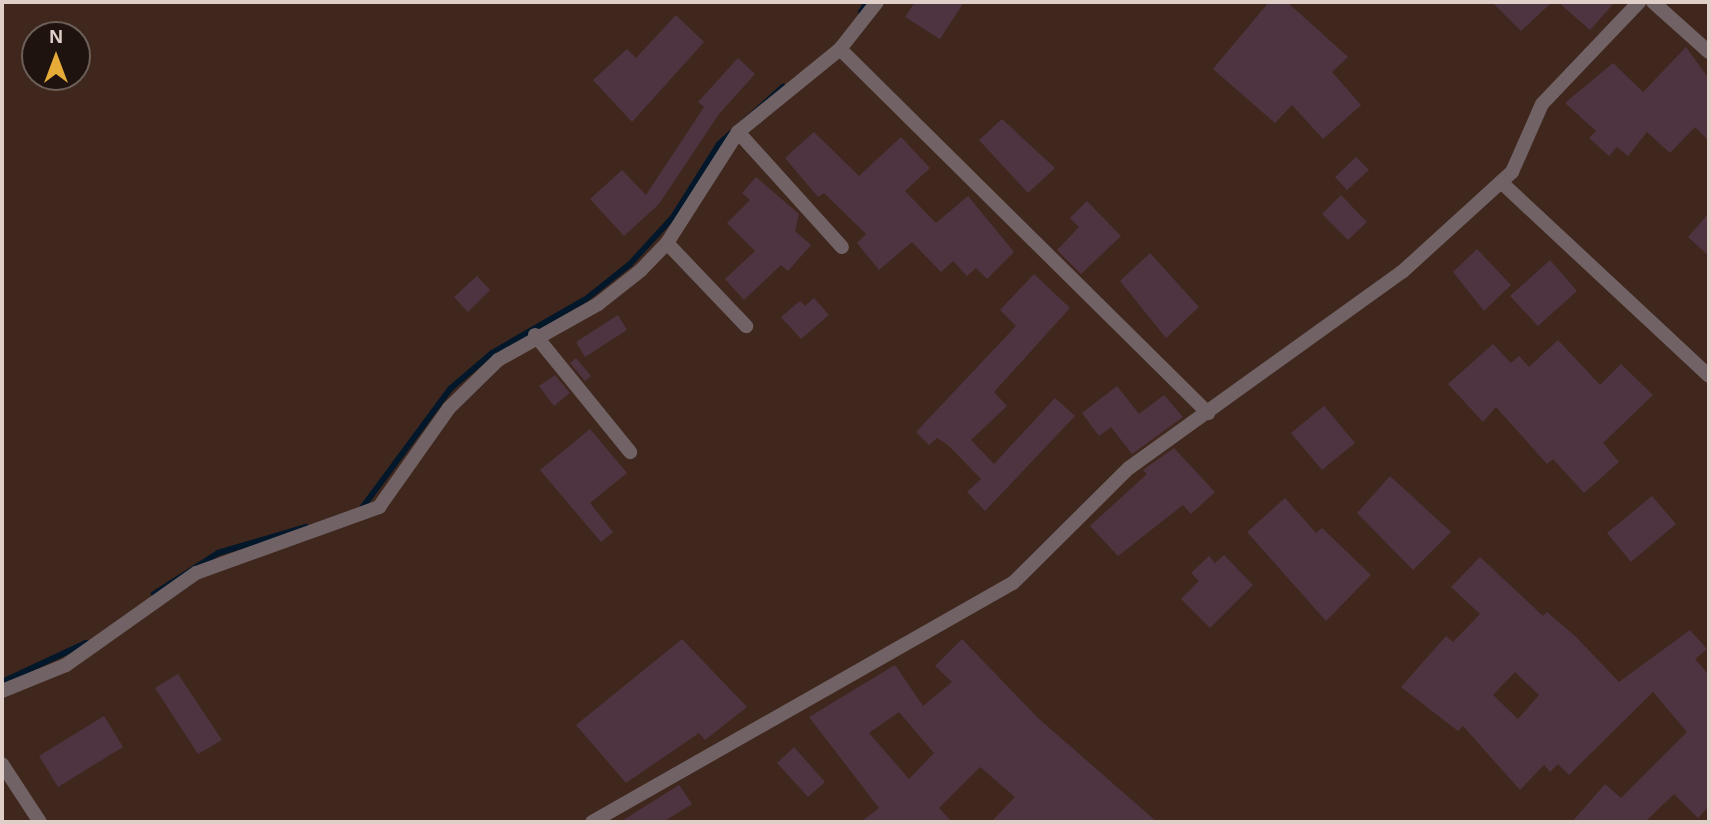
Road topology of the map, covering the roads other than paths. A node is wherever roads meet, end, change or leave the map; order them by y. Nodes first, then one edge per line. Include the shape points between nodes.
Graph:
1 (877, 2) edge
2 (1639, 2) edge
3 (1653, 2) edge
4 (840, 49) junction
5 (1709, 52) edge
6 (738, 132) junction
7 (1502, 182) junction
8 (667, 243) junction
9 (842, 247) dead end
10 (746, 326) dead end
11 (535, 335) junction
12 (1709, 376) edge
13 (1208, 413) junction
14 (630, 452) dead end
15 (2, 691) edge
16 (2, 764) edge
17 (40, 822) edge
18 (592, 822) edge

1 - 4 street
2 - 7 street via 1542,104
3 - 5 street
4 - 6 street
4 - 13 street
6 - 8 street
6 - 9 street
7 - 12 street
7 - 13 street via 1402,272
8 - 10 street
8 - 11 street via 598,304
11 - 14 street
11 - 15 street via 498,360 449,408 379,507 357,520 219,562 66,666
13 - 18 street via 1129,468 1013,583
16 - 17 street

